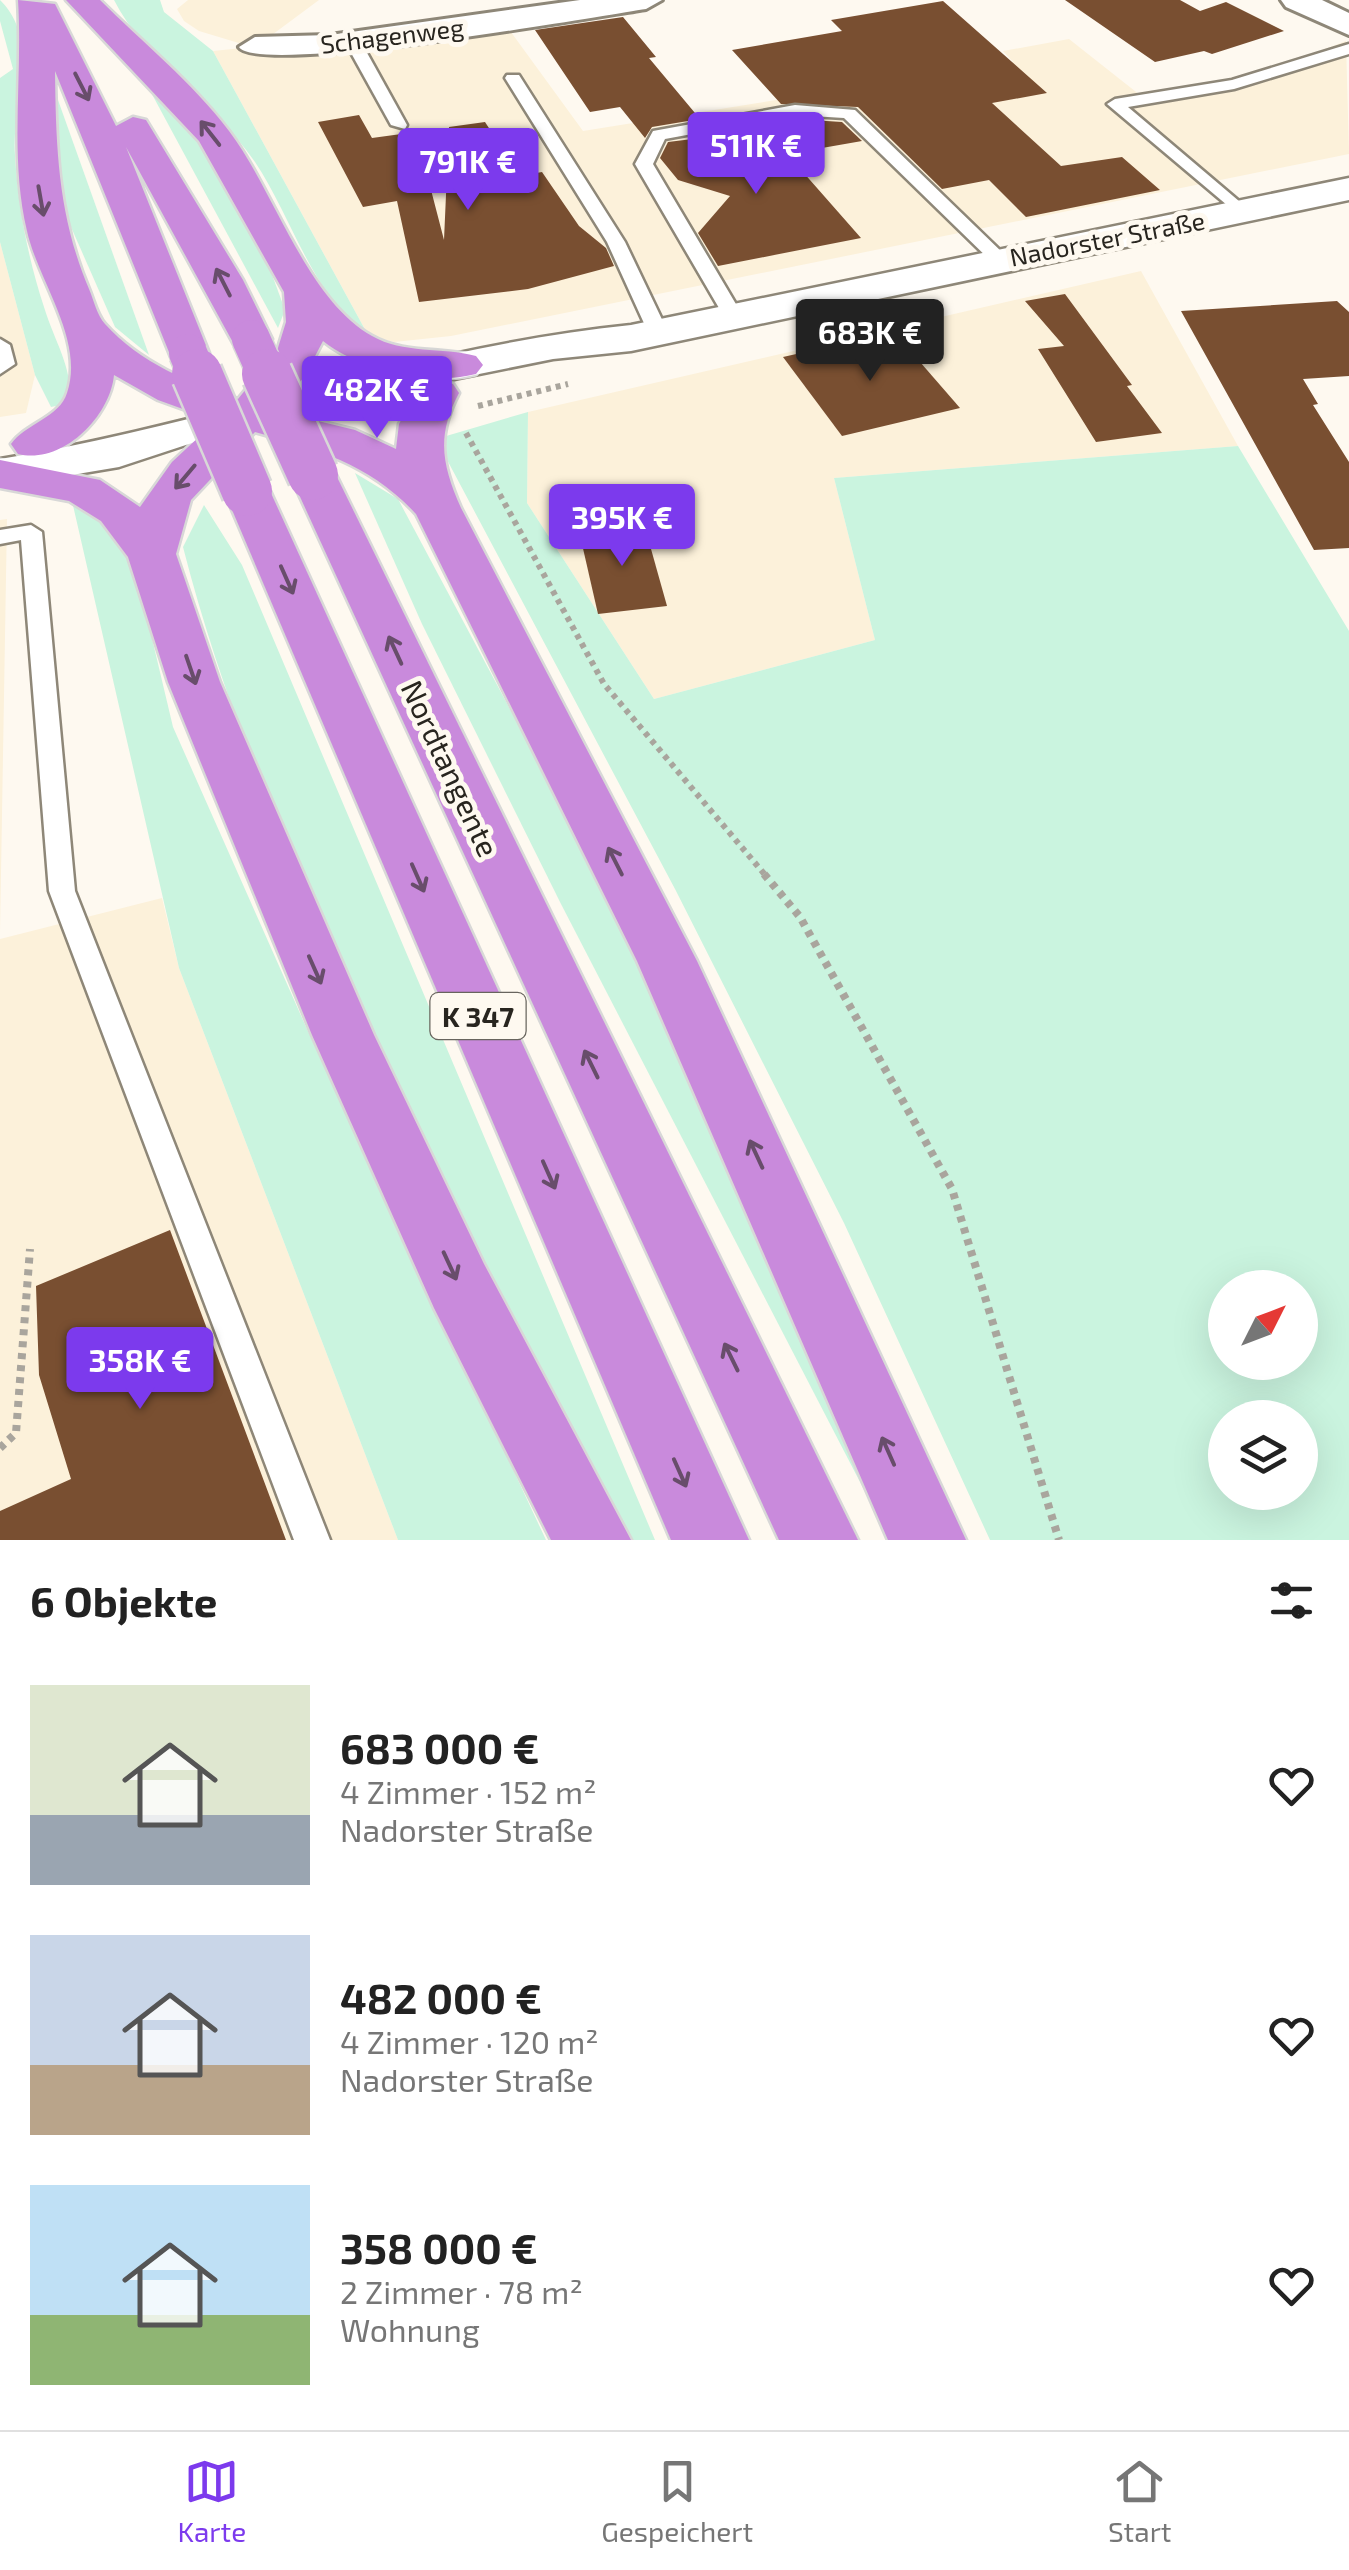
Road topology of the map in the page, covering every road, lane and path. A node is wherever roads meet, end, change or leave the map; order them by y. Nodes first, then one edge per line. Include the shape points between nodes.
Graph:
1 (35, 0) edge
2 (80, 0) edge
3 (646, 0) edge
4 (1297, 0) edge
5 (1341, 16) edge
6 (353, 42) junction
7 (255, 47) dead end
8 (1349, 49) edge
9 (512, 78) dead end
10 (400, 125) dead end
11 (1349, 188) edge
12 (1240, 211) junction
13 (1000, 260) junction
14 (306, 292) junction
15 (733, 316) junction
16 (82, 324) junction
17 (644, 335) junction
18 (0, 345) edge
19 (0, 368) edge
20 (453, 395) junction
21 (248, 416) junction
22 (9, 460) edge
23 (437, 508) junction
24 (0, 537) edge
25 (152, 554) junction
26 (30, 1248) dead end
27 (0, 1448) edge
28 (312, 1540) edge
29 (592, 1540) edge
30 (710, 1540) edge
31 (819, 1540) edge
32 (927, 1540) edge
33 (1059, 1540) edge

1 -> 16 highway via 41,55 34,150 53,255
1 -> 30 highway, K 347, bridge via 88,98 247,491
14 -> 2 highway via 214,136
31 -> 2 highway, Nordtangente / K 347, bridge via 251,339 148,160
3 - 6 street, Schagenweg
4 - 5 street
6 - 7 street, Schagenweg
6 - 10 lane
8 - 12 lane via 1234,84 1115,104
9 - 17 lane via 616,242
11 - 12 street, Nadorster Straße
12 - 13 street, Nadorster Straße
13 - 15 street, Nadorster Straße
13 - 15 lane via 849,113 795,110 658,135 644,164
14 - 20 highway via 328,325 353,346
14 - 21 highway via 306,336
15 - 17 street, Nadorster Straße
16 - 21 highway via 118,362 152,382
16 - 22 highway via 90,394 76,414
17 - 20 street, Nadorster Straße
18 - 19 lane
20 - 21 street, Nadorster Straße
20 - 23 highway via 417,434 418,461
20 - 33 path via 604,684 800,917 952,1189
21 - 22 street, Nadorster Straße via 119,453
21 - 23 highway via 360,448 414,483
21 -> 25 highway via 169,496
22 - 25 highway via 118,511
32 -> 23 highway via 667,961
24 - 28 lane via 31,532 62,890
25 -> 29 highway via 194,682 344,1035 459,1286
26 - 27 path via 16,1433

